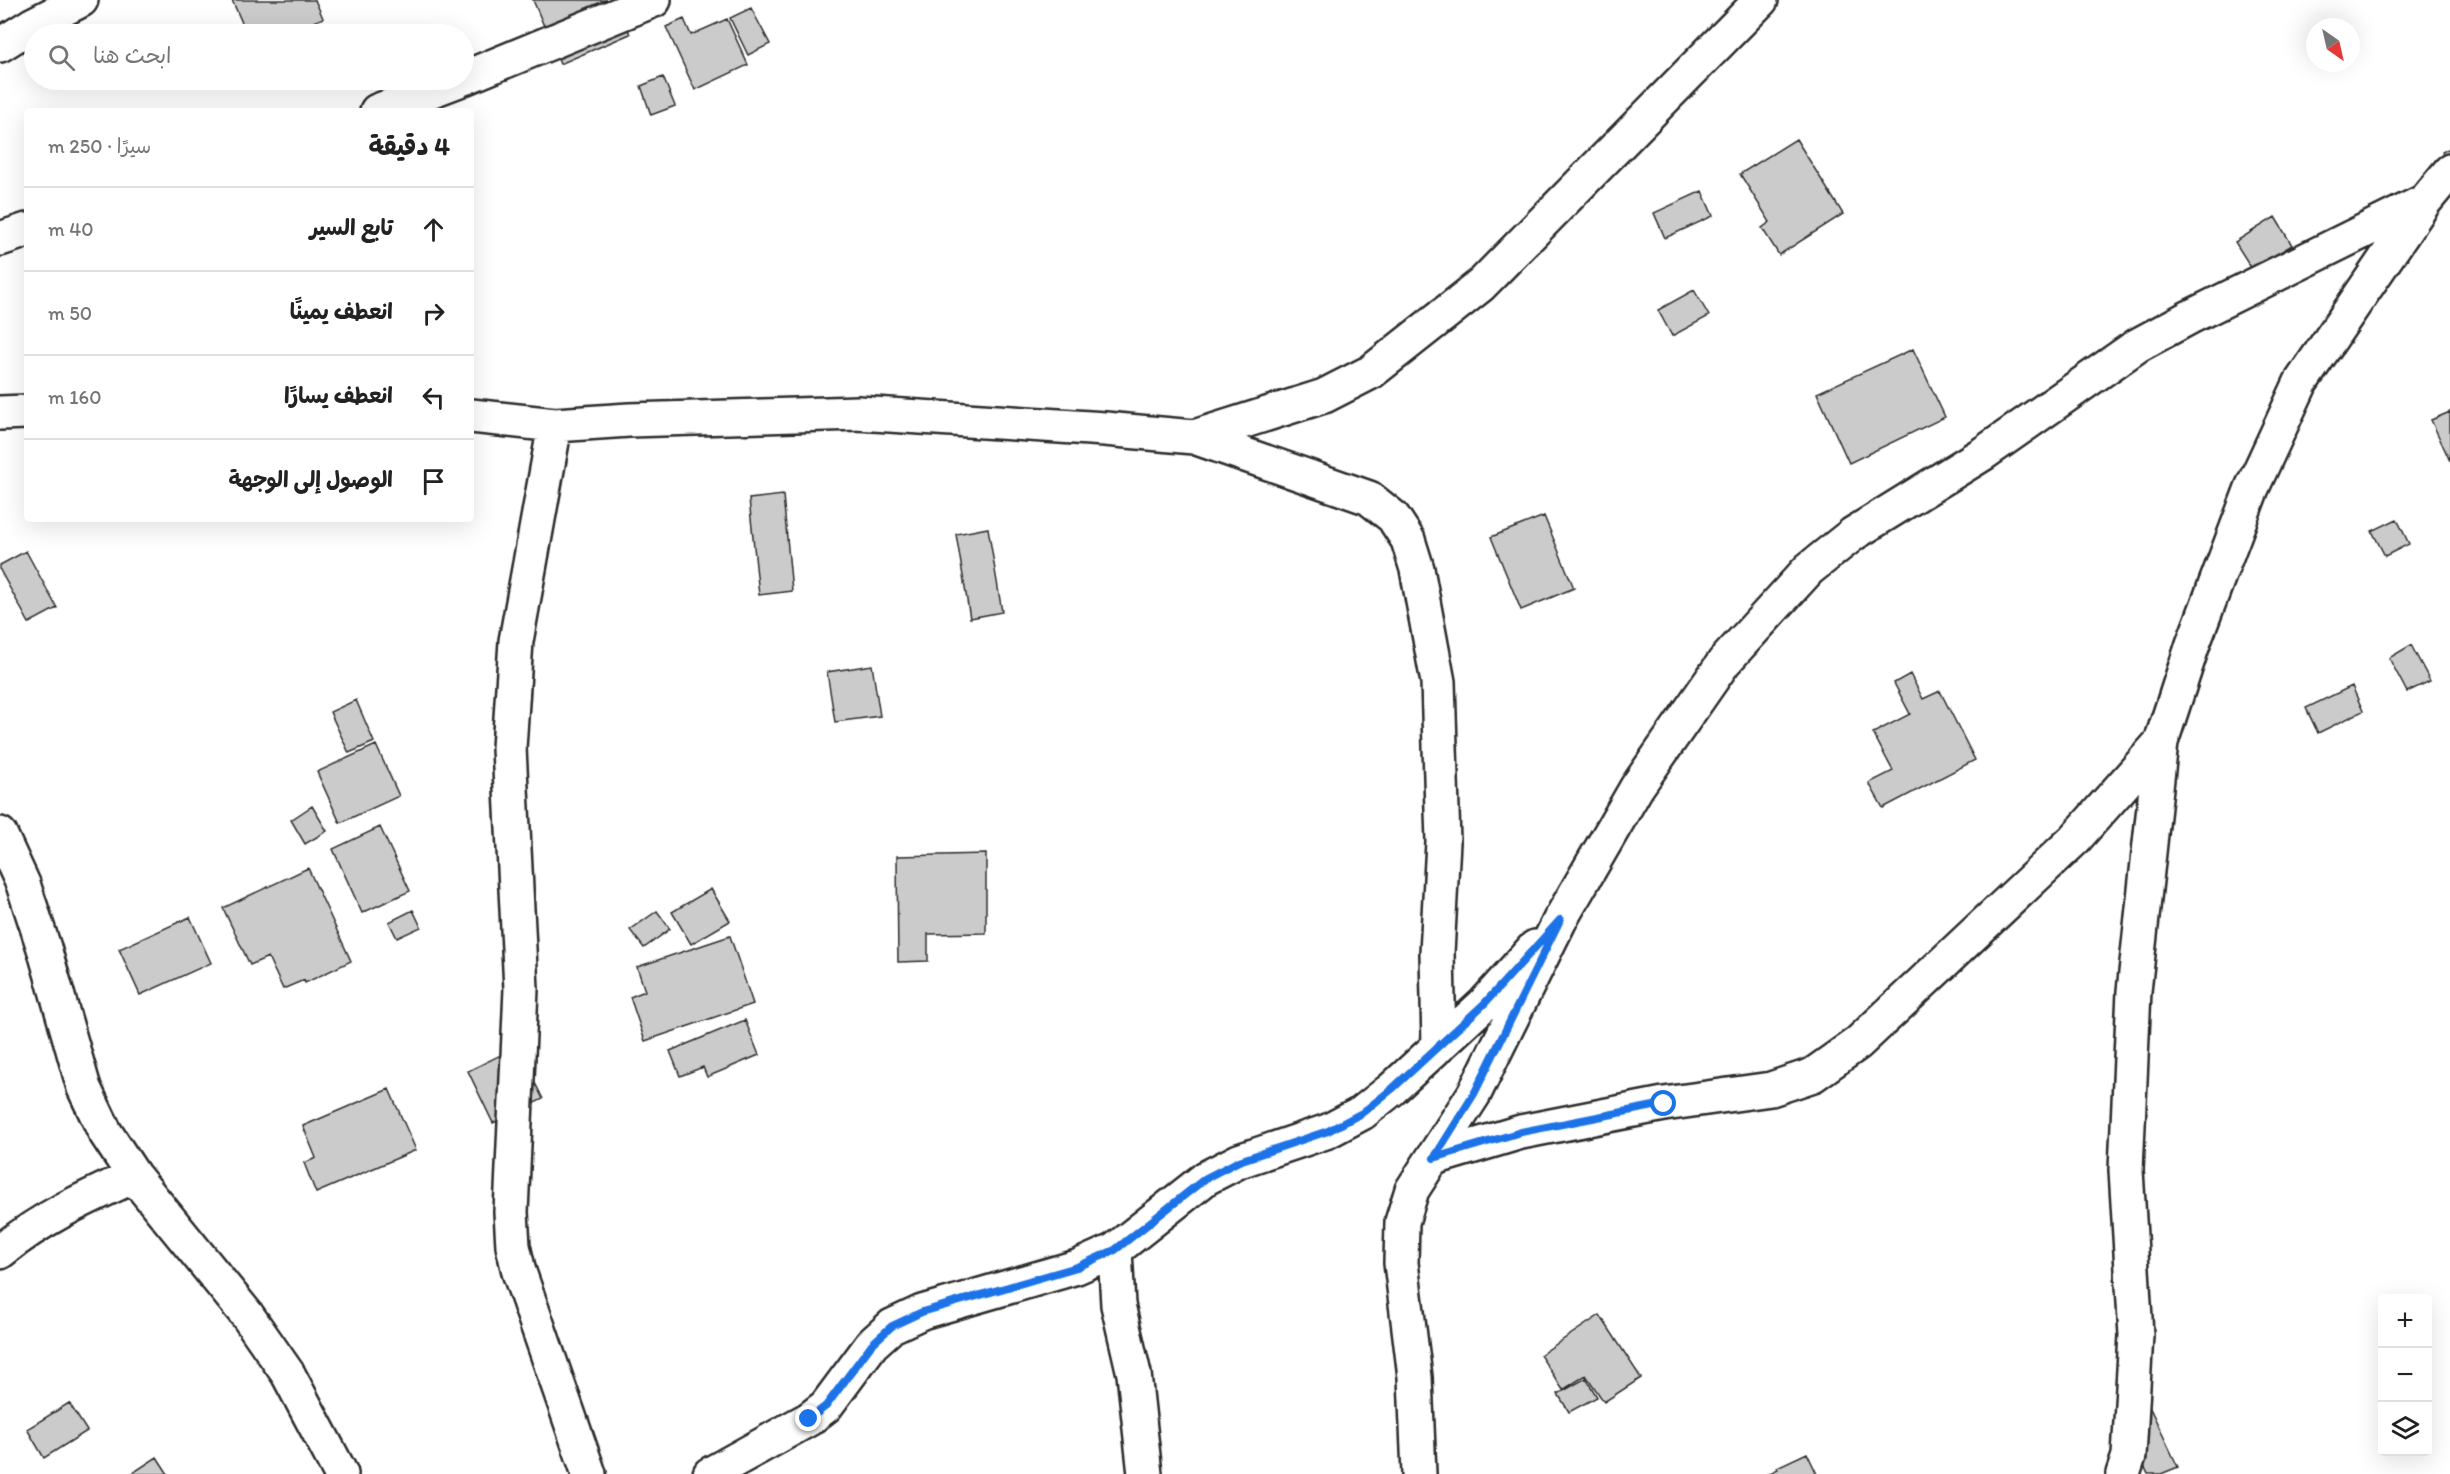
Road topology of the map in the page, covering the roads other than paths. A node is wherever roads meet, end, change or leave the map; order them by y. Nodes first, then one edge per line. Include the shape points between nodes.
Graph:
1 (81, 0) edge
2 (654, 0) edge
3 (1761, 0) edge
4 (34, 24) edge
5 (24, 30) edge
6 (0, 45) edge
7 (474, 74) edge
8 (433, 90) edge
9 (385, 108) edge
10 (2450, 171) edge
11 (2425, 201) junction
12 (24, 231) edge
13 (0, 239) edge
14 (24, 412) edge
15 (0, 413) edge
16 (474, 416) edge
17 (555, 425) junction
18 (1194, 437) junction
19 (2161, 742) junction
20 (0, 834) edge
21 (1560, 920) junction
22 (1439, 1046) junction
23 (1434, 1158) junction
24 (134, 1176) junction
25 (1115, 1250) junction
26 (0, 1252) edge
27 (341, 1474) edge
28 (589, 1474) edge
29 (710, 1474) edge
30 (1145, 1474) edge
31 (1419, 1474) edge
32 (2123, 1474) edge

1 - 4 street
2 - 7 street
3 - 18 street via 1481,285 1371,372 1324,396
5 - 6 street
8 - 9 street
10 - 11 street
11 - 19 street via 2301,382 2252,489 2193,644
11 - 21 street via 2138,345 1984,453 1853,534 1809,569 1724,662 1637,787
12 - 13 street
14 - 15 street
16 - 17 street
17 - 18 street via 858,413
17 - 28 street via 516,641 509,748 521,989 511,1212 519,1272
18 - 22 street via 1369,498 1393,517 1408,540 1438,682 1443,842 1437,953
19 - 23 street via 2075,839 1858,1044 1813,1075 1771,1089 1664,1104 1521,1132
19 - 32 street via 2134,991 2126,1170 2136,1335 2129,1456
20 - 24 street via 23,884 84,1088 105,1132
21 - 22 street via 1484,1004
21 - 23 street via 1474,1094
22 - 25 street via 1362,1113 1328,1131 1239,1161 1206,1178
23 - 31 street via 1412,1190 1402,1222 1401,1263 1415,1377
24 - 26 street via 58,1211
24 - 27 street via 247,1315 288,1374
25 - 29 street via 1077,1267 922,1312 892,1326 872,1344 826,1406
25 - 30 street via 1118,1305 1134,1374

